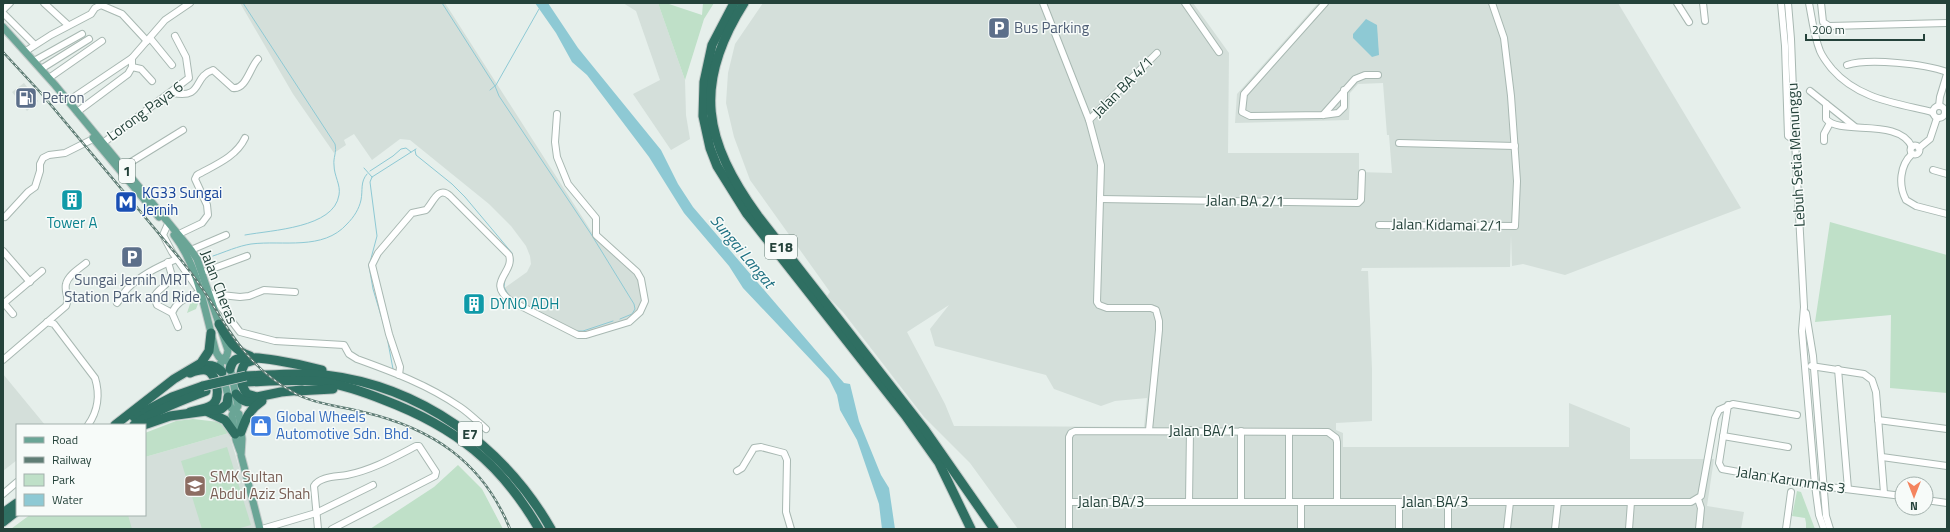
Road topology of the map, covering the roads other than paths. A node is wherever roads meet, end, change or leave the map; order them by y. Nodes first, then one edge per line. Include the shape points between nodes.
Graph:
1 (10, 3) edge
2 (44, 3) edge
3 (89, 3) edge
4 (190, 3) edge
5 (734, 3) edge
6 (744, 3) edge
7 (1043, 3) edge
8 (1185, 3) edge
9 (1325, 3) edge
10 (1492, 3) edge
11 (1677, 3) edge
12 (1703, 3) edge
13 (1781, 3) edge
14 (1788, 3) edge
15 (1809, 3) edge
16 (1821, 3) edge
17 (95, 8) junction
18 (3, 10) edge
19 (3, 13) edge
20 (1782, 16) junction
21 (1789, 16) junction
22 (1705, 21) dead end
23 (1689, 22) dead end
24 (1947, 23) edge
25 (68, 26) junction
26 (3, 27) edge
27 (3, 34) edge
28 (82, 34) dead end
29 (175, 36) dead end
30 (90, 39) dead end
31 (149, 39) junction
32 (102, 41) dead end
33 (34, 44) junction
34 (26, 51) junction
35 (1219, 52) dead end
36 (1157, 53) dead end
37 (132, 58) junction
38 (258, 59) dead end
39 (34, 61) junction
40 (172, 65) dead end
41 (1847, 66) dead end
42 (132, 67) junction
43 (41, 69) junction
44 (110, 72) junction
45 (1947, 73) edge
46 (1378, 75) dead end
47 (49, 78) junction
48 (152, 81) dead end
49 (116, 82) junction
50 (1344, 90) junction
51 (1810, 91) dead end
52 (172, 92) junction
53 (68, 101) junction
54 (1826, 104) junction
55 (1939, 106) junction
56 (77, 112) junction
57 (1932, 112) junction
58 (557, 114) dead end
59 (1946, 114) edge
60 (1323, 115) junction
61 (1937, 118) junction
62 (1089, 120) junction
63 (1830, 123) junction
64 (1854, 126) junction
65 (183, 130) dead end
66 (245, 138) dead end
67 (93, 139) junction
68 (1795, 141) junction
69 (1824, 141) dead end
70 (103, 143) junction
71 (1399, 143) dead end
72 (1514, 146) junction
73 (1912, 147) junction
74 (1919, 148) junction
75 (1912, 154) junction
76 (123, 167) junction
77 (1933, 170) dead end
78 (1362, 173) dead end
79 (1947, 174) edge
80 (1100, 199) junction
81 (1947, 214) edge
82 (5, 217) dead end
83 (1379, 225) dead end
84 (167, 226) junction
85 (179, 234) junction
86 (226, 235) dead end
87 (191, 250) junction
88 (3, 251) edge
89 (246, 256) dead end
90 (177, 259) junction
91 (168, 262) junction
92 (86, 263) dead end
93 (42, 271) dead end
94 (201, 273) junction
95 (30, 282) junction
96 (203, 290) junction
97 (295, 292) dead end
98 (212, 294) junction
99 (4, 303) edge
100 (117, 303) dead end
101 (1804, 307) junction
102 (172, 313) junction
103 (13, 314) dead end
104 (54, 316) junction
105 (47, 322) junction
106 (54, 324) junction
107 (219, 324) junction
108 (178, 327) dead end
109 (211, 334) junction
110 (259, 358) junction
111 (224, 359) junction
112 (3, 360) edge
113 (285, 362) junction
114 (1806, 366) junction
115 (1814, 366) junction
116 (1838, 369) junction
117 (190, 370) junction
118 (226, 370) junction
119 (399, 375) junction
120 (174, 379) junction
121 (247, 379) junction
122 (356, 380) junction
123 (204, 388) junction
124 (302, 390) junction
125 (358, 390) junction
126 (232, 395) junction
127 (265, 399) junction
128 (1728, 405) junction
129 (206, 411) junction
130 (190, 412) junction
131 (1797, 415) dead end
132 (1878, 420) junction
133 (88, 424) edge
134 (116, 424) edge
135 (125, 424) edge
136 (135, 424) edge
137 (146, 424) edge
138 (486, 429) dead end
139 (1947, 429) edge
140 (1149, 430) junction
141 (1190, 430) junction
142 (1241, 431) junction
143 (1289, 432) junction
144 (238, 433) junction
145 (1723, 436) junction
146 (1788, 447) dead end
147 (1882, 457) junction
148 (1947, 466) edge
149 (737, 471) dead end
150 (16, 483) edge
151 (373, 485) dead end
152 (1815, 485) junction
153 (1822, 486) junction
154 (1848, 489) junction
155 (1792, 492) dead end
156 (1884, 493) junction
157 (3, 494) edge
158 (1894, 495) edge
159 (1698, 499) junction
160 (1934, 501) edge
161 (1069, 502) junction
162 (1189, 502) junction
163 (1241, 502) junction
164 (1289, 502) junction
165 (1301, 502) junction
166 (1337, 502) junction
167 (1399, 502) junction
168 (1448, 502) junction
169 (1510, 502) junction
170 (1558, 502) junction
171 (1631, 502) junction
172 (1947, 503) edge
173 (16, 504) edge
174 (4, 512) edge
175 (16, 512) edge
176 (316, 513) junction
177 (3, 522) edge
178 (261, 529) edge
179 (318, 529) edge
180 (332, 529) edge
181 (539, 529) edge
182 (551, 529) edge
183 (791, 529) edge
184 (971, 529) edge
185 (994, 529) edge
186 (1070, 529) edge
187 (1301, 529) edge
188 (1399, 529) edge
189 (1448, 529) edge
190 (1507, 529) edge
191 (1555, 529) edge
192 (1629, 529) edge
193 (1699, 529) edge
194 (1786, 529) edge
195 (1824, 529) edge
196 (1830, 529) edge

1 - 18 street
2 - 25 street
3 - 17 street
4 - 31 street via 165,20
5 - 184 highway, E18 via 712,45 704,82 704,122 717,166 747,214 904,414 930,451 953,490
6 - 185 highway, E18 via 722,41 712,83 712,120 724,162 758,216 925,430
7 - 62 street
8 - 35 street
9 - 60 street via 1242,99 1242,112 1250,116
10 - 72 street via 1504,38
11 - 23 street
12 - 22 street
13 - 20 street, Lebuh Setia Menunggu
14 - 21 street, Lebuh Setia Menunggu
15 - 57 street via 1821,53 1844,80 1865,94
16 - 24 street via 1823,22 1829,26
17 - 25 street via 91,14
17 - 31 street via 103,6 122,14
19 - 33 street
20 - 21 street
20 - 68 street, Lebuh Setia Menunggu via 1788,136
21 - 68 street, Lebuh Setia Menunggu
25 - 33 street
26 - 34 main road, Jalan Cheras / 1
27 - 67 main road, Jalan Cheras / 1 via 35,68
28 - 39 street
29 - 52 street, Lorong Paya 6 via 186,58 190,75 188,80
30 - 43 street
31 - 37 street
31 - 40 street
32 - 47 street
33 - 34 street
34 - 39 main road, Jalan Cheras / 1
36 - 62 street, Jalan BA 4/1
37 - 42 street
37 - 44 street
38 - 52 street via 252,64 244,84 239,88 233,88 213,70 204,74 198,88 192,93
39 - 43 main road, Jalan Cheras / 1
41 - 45 street via 1859,63 1888,63 1939,69
42 - 48 street via 141,69
42 - 49 street via 128,74
43 - 47 main road, Jalan Cheras / 1
44 - 49 street
44 - 53 street
45 - 55 street
46 - 50 street via 1360,76
47 - 53 main road, Jalan Cheras / 1
49 - 56 street
50 - 60 street
50 - 60 street via 1342,110
51 - 54 street
52 - 70 street, Lorong Paya 6
53 - 56 main road, Jalan Cheras / 1
54 - 63 street via 1826,119
54 - 64 street
55 - 57 street
55 - 59 street via 1943,107
56 - 70 main road, Jalan Cheras / 1
57 - 61 street
58 - 119 street via 555,147 563,174 596,218 596,235 634,268 639,276 645,297 642,309 624,324 578,335 510,302 500,287 510,262 509,255 450,196 440,193 426,210 412,213 373,261 373,273 400,367
59 - 61 street
61 - 74 street via 1930,139
62 - 80 street via 1101,164
63 - 64 street
63 - 69 street via 1824,134
64 - 73 street via 1871,127 1904,135
65 - 76 street
66 - 85 street via 240,147 223,162 197,175 195,179 207,205 208,215 202,223
67 - 82 street via 65,152 50,154 43,158 35,187
67 - 84 main road, Jalan Cheras / 1
68 - 101 street, Lebuh Setia Menunggu
70 - 76 main road, Jalan Cheras / 1
71 - 72 street
72 - 83 street, Jalan Kidamai 2/1 via 1517,181 1515,226
73 - 74 street
73 - 75 street
74 - 75 street via 1918,154
75 - 81 street via 1902,170 1902,187 1906,200 1916,206
76 - 85 main road, Jalan Cheras / 1
77 - 79 street
78 - 80 street, Jalan BA 2/1 via 1361,200 1358,203
80 - 140 street via 1096,302 1099,306 1107,308 1151,308 1156,310 1159,316
84 - 90 street via 163,235
84 - 96 main road, Jalan Cheras / 1 via 184,250
85 - 87 main road, Jalan Cheras / 1
86 - 87 street
87 - 94 main road, Jalan Cheras / 1
88 - 95 street
89 - 94 street
90 - 91 street
90 - 96 street
91 - 100 street via 127,289
91 - 102 street via 172,276 154,297 157,305
92 - 104 street via 69,278 66,283 68,302
93 - 95 street
94 - 96 main road, Jalan Cheras / 1
95 - 99 street
96 - 98 street
96 - 102 street via 178,302
96 - 107 main road, Jalan Cheras / 1
96 - 109 main road, Jalan Cheras / 1
97 - 98 street via 264,290 240,297
98 - 119 street via 240,332 275,342 344,345 349,354
99 - 103 street
101 - 114 street via 1802,331
101 - 115 street
102 - 108 street
104 - 105 street
104 - 106 street
105 - 106 street
105 - 112 street
106 - 133 street via 95,378 98,398
107 - 110 highway via 235,348 241,353
107 - 111 main road, Jalan Cheras / 1 via 228,350
109 - 111 main road, Jalan Cheras / 1 via 216,352
109 - 117 highway via 206,357
110 - 113 highway
110 - 118 highway via 239,358
111 - 118 main road, Jalan Cheras / 1 via 228,362
113 - 122 highway
113 - 124 highway via 257,360 245,363 241,374 245,390 257,397
114 - 115 street
114 - 152 street
115 - 116 street
115 - 153 street
116 - 132 street via 1864,374 1872,380 1876,392
116 - 154 street
117 - 118 highway via 206,364
117 - 120 highway
118 - 126 main road, Jalan Cheras / 1
119 - 138 street via 444,397
120 - 130 highway via 200,370 206,370 213,376 217,399 213,405
120 - 134 highway
121 - 122 highway, E7 via 306,374
121 - 123 highway, E7
121 - 125 highway, E7 via 336,384
122 - 182 highway, E7 via 382,387 431,409 473,436 515,476
123 - 135 highway, E7 via 172,397
123 - 136 highway, E7
124 - 125 highway
124 - 127 highway
125 - 181 highway, E7 via 422,415 464,441 489,462
126 - 127 highway via 246,403
126 - 129 highway via 224,407
126 - 144 main road, Jalan Cheras / 1 via 231,408 240,414
127 - 144 highway via 252,408
128 - 131 street
128 - 145 street, Jalan Karunmas 3
128 - 159 street via 1716,414 1702,491
129 - 130 highway
129 - 144 highway via 225,420
130 - 137 highway
132 - 139 street
132 - 147 street
140 - 141 street, Jalan BA/1
140 - 161 street, Jalan BA/1 via 1071,433
141 - 142 street, Jalan BA/1
141 - 162 street
142 - 143 street, Jalan BA/1
142 - 163 street
143 - 164 street
143 - 166 street, Jalan BA/1 via 1328,432 1336,438
144 - 178 main road, Jalan Cheras / 1
145 - 146 street
145 - 152 street, Jalan Karunmas 3 via 1719,463 1722,469
147 - 148 street
147 - 156 street
149 - 183 street via 742,468 754,448 761,447 784,453 787,460 786,512
150 - 157 street
151 - 176 street
152 - 153 street, Jalan Karunmas 3
152 - 195 street via 1819,515
153 - 154 street, Jalan Karunmas 3
153 - 196 street
154 - 156 street, Jalan Karunmas 3
155 - 194 street
156 - 158 street, Jalan Karunmas 3
159 - 171 street, Jalan BA/3 via 1691,502
159 - 193 street via 1701,508
160 - 172 street
161 - 162 street, Jalan BA/3
161 - 186 street
162 - 163 street, Jalan BA/3
163 - 164 street, Jalan BA/3
164 - 165 street, Jalan BA/3
165 - 166 street, Jalan BA/3
165 - 187 street
166 - 167 street, Jalan BA/3
167 - 168 street, Jalan BA/3
167 - 188 street
168 - 169 street, Jalan BA/3
168 - 189 street
169 - 170 street, Jalan BA/3
169 - 190 street
170 - 171 street, Jalan BA/3
170 - 191 street
171 - 192 street
173 - 174 highway
175 - 177 highway
176 - 178 street
176 - 179 street
176 - 180 street via 316,482 335,475 347,475 379,466 419,446 436,476

